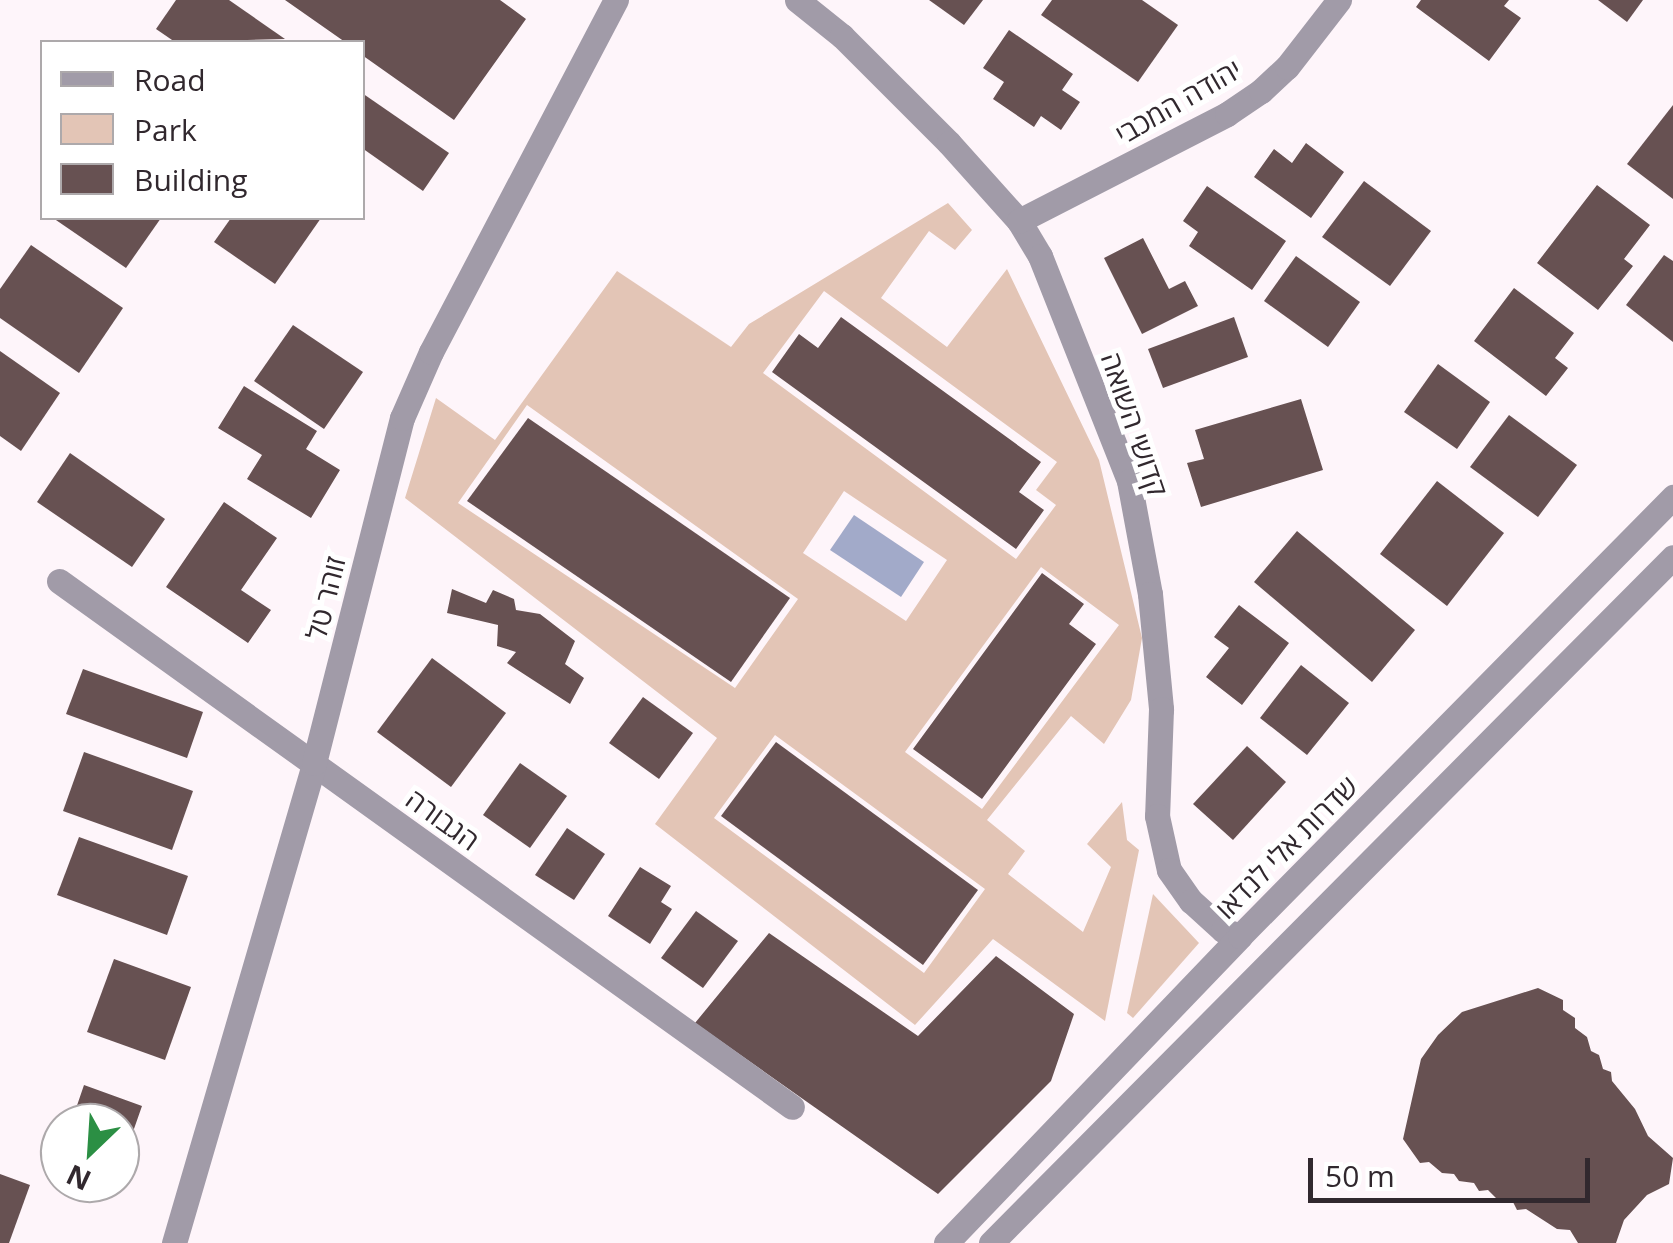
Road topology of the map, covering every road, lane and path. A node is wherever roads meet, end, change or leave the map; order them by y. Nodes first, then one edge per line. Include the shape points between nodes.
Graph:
1 (616, 0) edge
2 (797, 0) edge
3 (1339, 0) edge
4 (1018, 221) junction
5 (1673, 497) edge
6 (1673, 557) edge
7 (59, 581) dead end
8 (314, 763) junction
9 (1240, 936) junction
10 (792, 1107) dead end
11 (174, 1243) edge
12 (946, 1243) edge
13 (991, 1243) edge

1 - 8 street, זוהר טל via 402,418
2 - 4 street, קדושי השואה via 949,143
3 - 4 street, יהודה המכבי via 1261,91
4 - 9 street, קדושי השואה via 1066,317 1128,482 1150,594 1161,709 1157,816 1169,870 1222,930
5 - 9 street, שדרות אלי לנדאו
6 - 13 street
7 - 8 street, הגבורה
8 - 10 street, הגבורה
8 - 11 street, זוהר טל
9 - 12 street, שדרות אלי לנדאו

